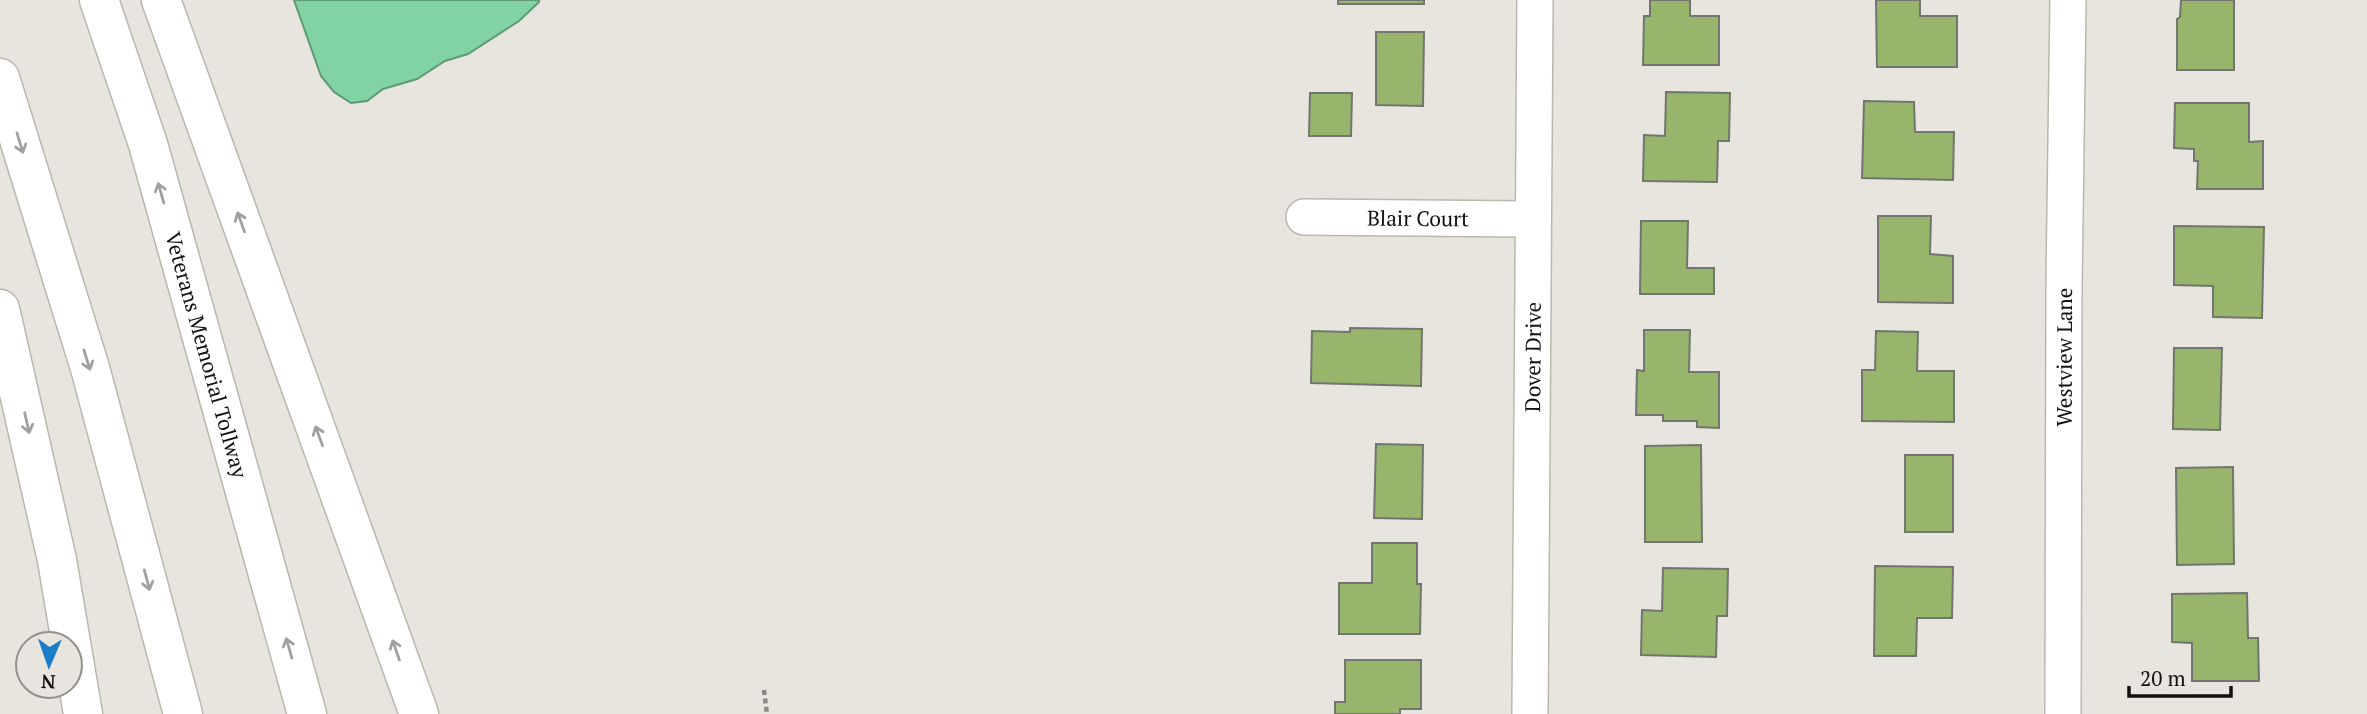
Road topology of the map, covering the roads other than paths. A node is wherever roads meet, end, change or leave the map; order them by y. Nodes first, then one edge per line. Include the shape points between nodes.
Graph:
1 (99, 0) edge
2 (161, 0) edge
3 (1535, 0) edge
4 (2067, 0) edge
5 (0, 78) edge
6 (1304, 217) dead end
7 (1533, 219) junction
8 (0, 309) edge
9 (83, 714) edge
10 (183, 714) edge
11 (307, 714) edge
12 (419, 714) edge
13 (1530, 714) edge
14 (2063, 714) edge

11 -> 1 highway, Veterans Memorial Tollway via 148,144
12 -> 2 highway
3 - 7 street, Dover Drive
4 - 14 street, Westview Lane
5 -> 10 highway via 90,368
6 - 7 street, Blair Court
7 - 13 street, Dover Drive
8 -> 9 highway via 57,560

